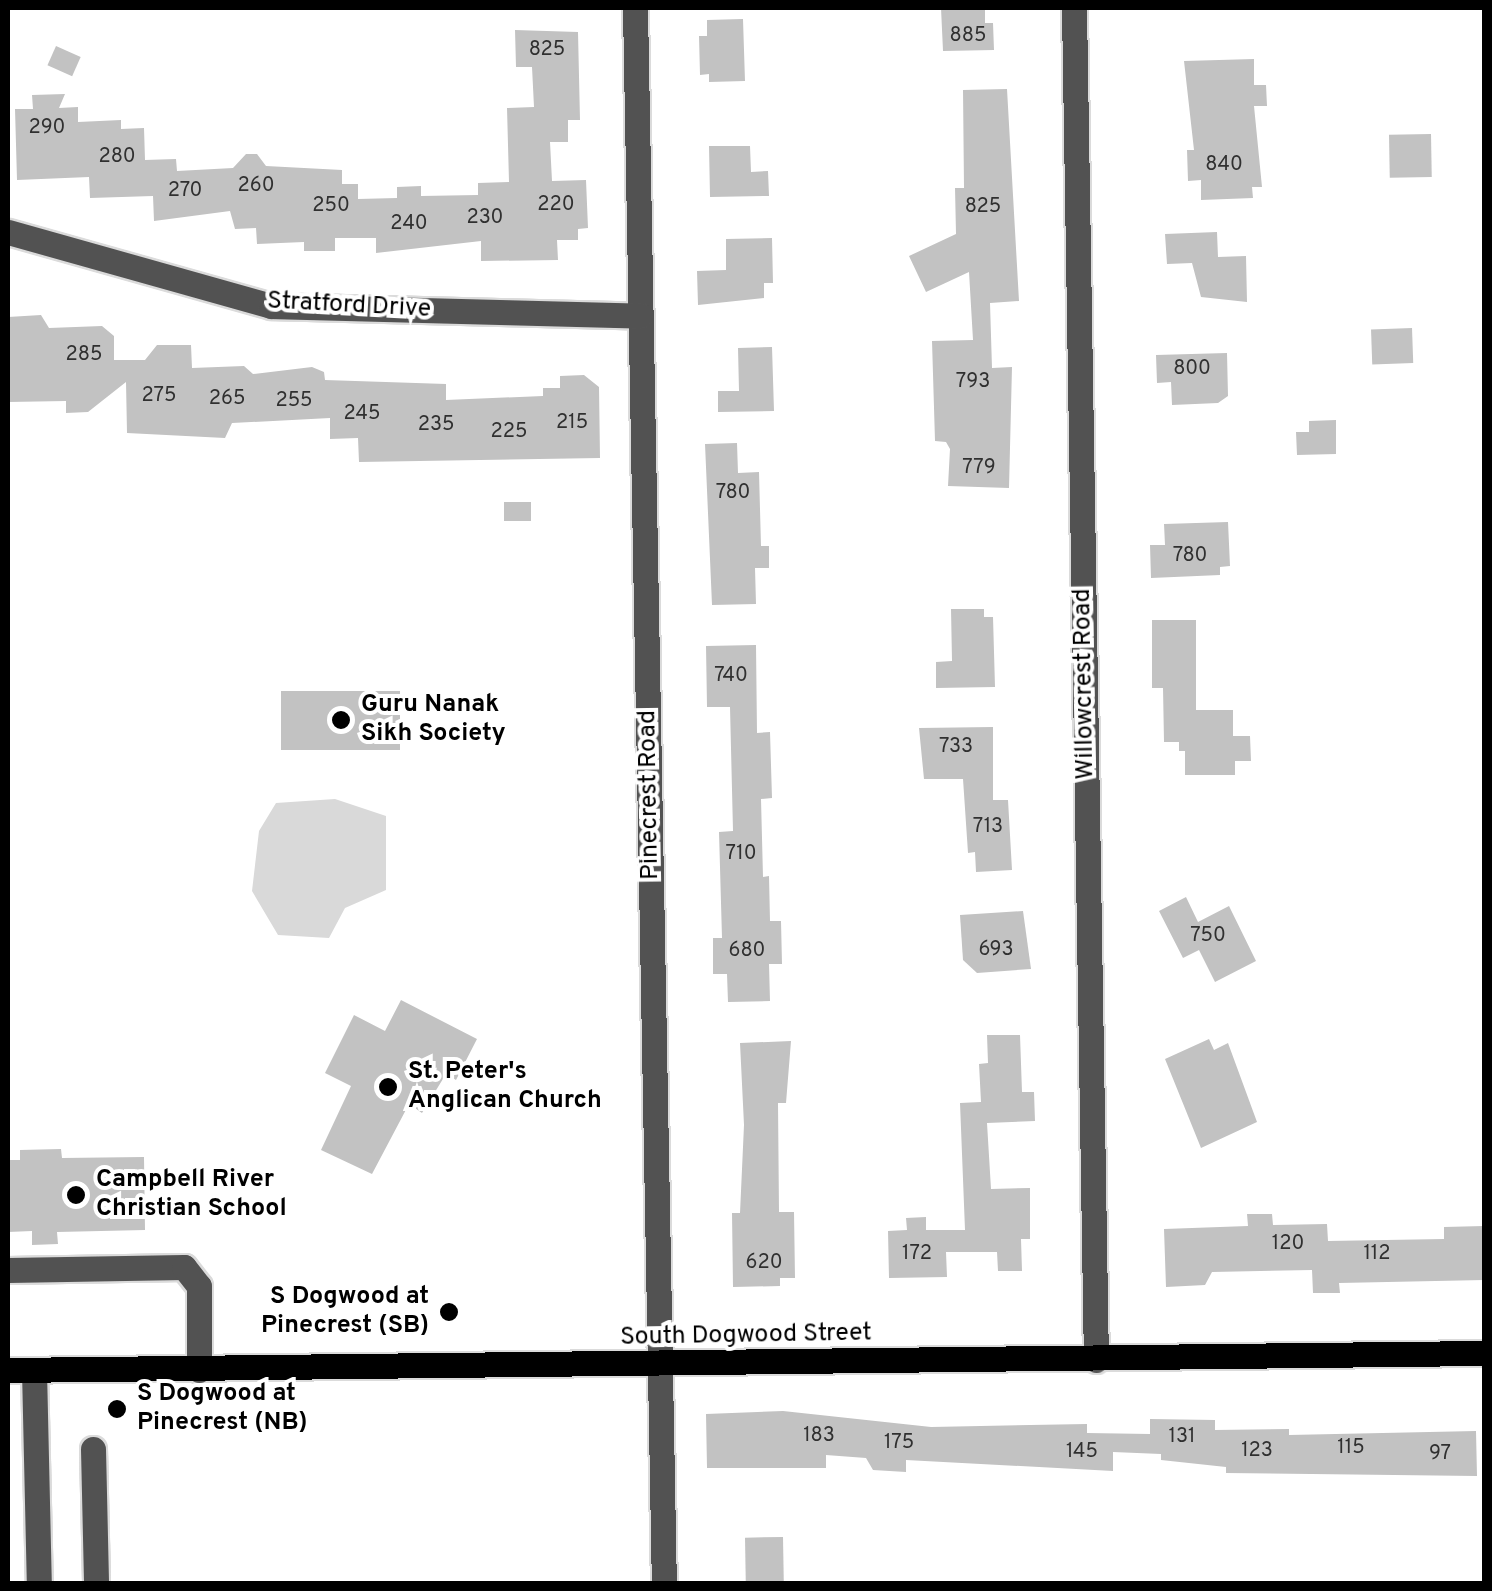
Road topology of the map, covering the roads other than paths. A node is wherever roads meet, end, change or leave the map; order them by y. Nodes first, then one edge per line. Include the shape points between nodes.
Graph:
1 (635, 8) edge
2 (1074, 8) edge
3 (8, 232) edge
4 (641, 316) junction
5 (8, 1270) edge
6 (1484, 1354) edge
7 (1096, 1360) junction
8 (660, 1367) junction
9 (8, 1370) edge
10 (34, 1370) junction
11 (199, 1370) junction
12 (93, 1449) dead end
13 (39, 1584) edge
14 (96, 1584) edge
15 (664, 1584) edge

1 - 4 street, Pinecrest Road
2 - 7 street, Willowcrest Road
3 - 4 street, Stratford Drive via 271,306
4 - 8 street, Pinecrest Road
5 - 11 street via 184,1267 199,1286
6 - 7 main road, South Dogwood Street
7 - 8 main road, South Dogwood Street
8 - 11 main road, South Dogwood Street
8 - 15 street, Pinecrest Road
9 - 10 main road, South Dogwood Street
10 - 11 main road, South Dogwood Street
10 - 13 street
12 - 14 street

